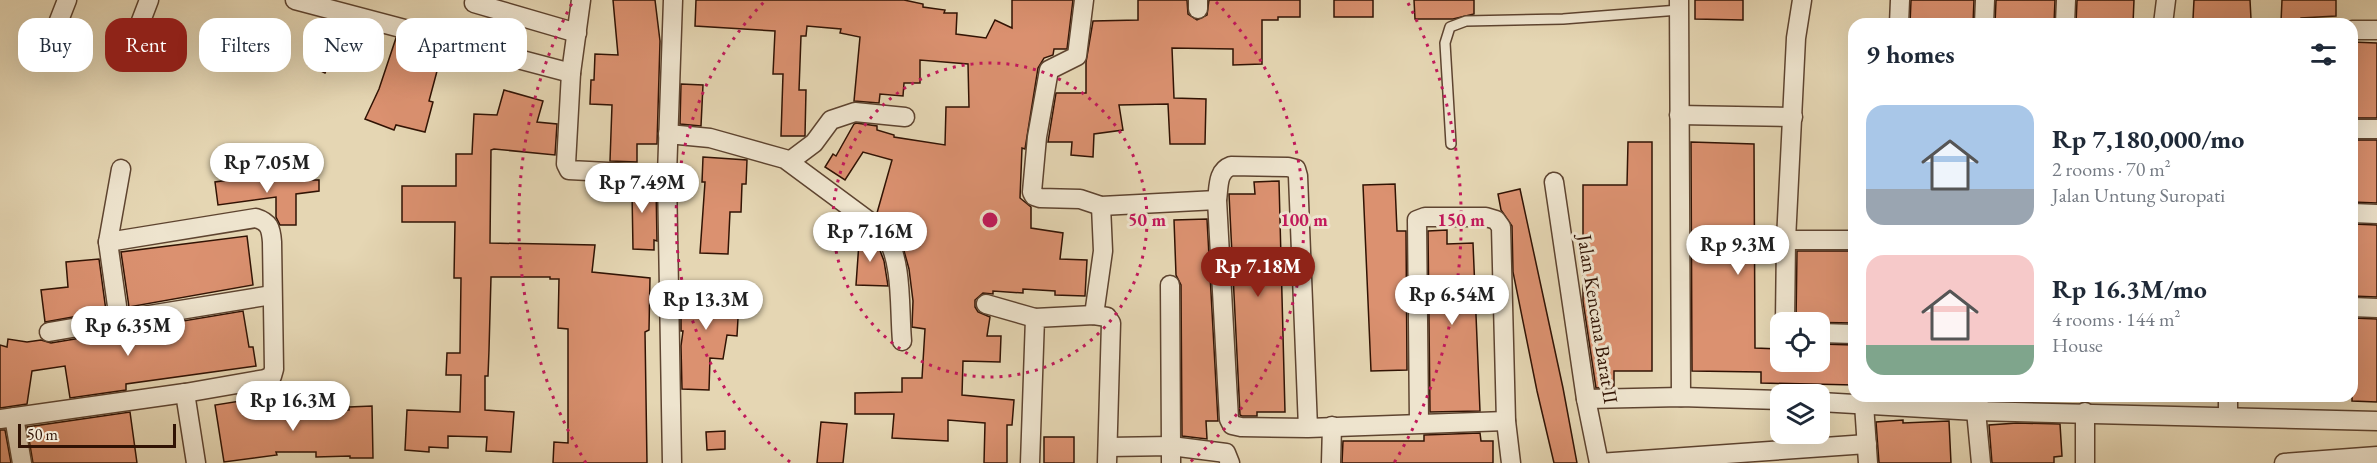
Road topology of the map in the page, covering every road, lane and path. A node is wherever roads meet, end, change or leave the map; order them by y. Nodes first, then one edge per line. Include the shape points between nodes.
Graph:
1 (67, 0) edge
2 (149, 0) edge
3 (295, 0) edge
4 (581, 0) edge
5 (673, 0) edge
6 (1084, 0) edge
7 (1802, 0) edge
8 (1900, 0) edge
9 (1985, 0) edge
10 (2066, 0) edge
11 (2166, 0) edge
12 (474, 3) dead end
13 (1679, 5) edge
14 (60, 18) edge
15 (142, 18) edge
16 (1899, 18) edge
17 (1984, 18) edge
18 (2065, 18) edge
19 (2164, 18) edge
20 (2358, 30) edge
21 (2377, 30) edge
22 (577, 33) junction
23 (571, 73) junction
24 (1679, 115) junction
25 (905, 117) dead end
26 (1793, 117) junction
27 (2358, 129) edge
28 (2377, 129) edge
29 (668, 134) junction
30 (1451, 144) dead end
31 (790, 161) junction
32 (122, 169) dead end
33 (667, 175) junction
34 (1554, 182) dead end
35 (1217, 200) junction
36 (1101, 206) junction
37 (2358, 213) edge
38 (2377, 214) edge
39 (1786, 240) junction
40 (1848, 240) edge
41 (108, 242) junction
42 (1170, 285) dead end
43 (272, 295) junction
44 (986, 304) dead end
45 (2358, 307) edge
46 (2377, 308) edge
47 (1785, 312) edge
48 (1094, 315) junction
49 (1035, 318) junction
50 (119, 321) junction
51 (49, 332) dead end
52 (1830, 333) edge
53 (1848, 334) edge
54 (902, 341) dead end
55 (185, 393) junction
56 (1681, 397) junction
57 (1586, 399) junction
58 (1770, 400) edge
59 (1830, 402) edge
60 (2228, 402) edge
61 (1864, 404) junction
62 (1978, 404) edge
63 (2085, 412) junction
64 (5, 416) edge
65 (2228, 416) junction
66 (1506, 421) junction
67 (2377, 421) edge
68 (1419, 422) junction
69 (1332, 426) junction
70 (1308, 428) junction
71 (1867, 444) junction
72 (1171, 454) edge
73 (1107, 455) edge
74 (2371, 459) edge
75 (22, 463) edge
76 (196, 463) edge
77 (672, 463) edge
78 (1030, 463) edge
79 (1230, 463) edge
80 (1331, 463) edge
81 (1511, 463) edge
82 (1599, 463) edge
83 (1868, 463) edge
84 (1981, 463) edge
85 (2085, 463) edge
86 (2284, 463) edge

1 - 14 street
2 - 15 street
3 - 23 street
4 - 22 street
5 - 29 street
6 - 36 street via 1077,56 1049,70 1032,192 1040,198 1080,199
7 - 26 street via 1796,38
8 - 16 street
9 - 17 street
10 - 18 street
11 - 19 street
12 - 22 street
13 - 24 street
13 - 30 lane via 1563,19 1466,21 1450,27 1444,43
20 - 21 street
22 - 23 street
23 - 33 street via 566,164 569,170
24 - 26 street
24 - 56 street
25 - 31 street via 855,112 831,120 814,142
26 - 39 street
27 - 28 street
29 - 31 street via 710,138
29 - 33 street
31 - 54 street via 885,232 896,270
32 - 41 street
33 - 77 street
34 - 57 street, Jalan Kencana Barat II
35 - 36 street
35 - 70 street via 1229,419 1232,425 1241,427
35 - 70 street via 1221,173 1231,166 1296,169
36 - 48 street via 1103,251
37 - 38 street
39 - 40 street
39 - 47 street
41 - 43 street via 256,218 266,221 272,242
41 - 50 street
42 - 72 street
43 - 50 street
43 - 55 street via 272,376
44 - 49 street
45 - 46 street
48 - 49 street
48 - 73 street via 1107,317 1111,323
49 - 78 street
50 - 51 street
52 - 53 street
55 - 64 street
55 - 76 street
56 - 57 street
56 - 58 street
57 - 82 street, Jalan Kencana Barat II
59 - 61 street
60 - 65 street
61 - 62 street
61 - 71 street
62 - 63 street
62 - 84 street
63 - 65 street
63 - 85 street
64 - 75 street
65 - 67 street
66 - 68 street
66 - 68 street via 1501,227 1496,220 1486,217 1425,217 1417,220
66 - 81 street
68 - 69 street
69 - 70 street
69 - 80 street
71 - 82 street
71 - 83 street
72 - 73 street
72 - 79 street via 1227,453
74 - 86 street

